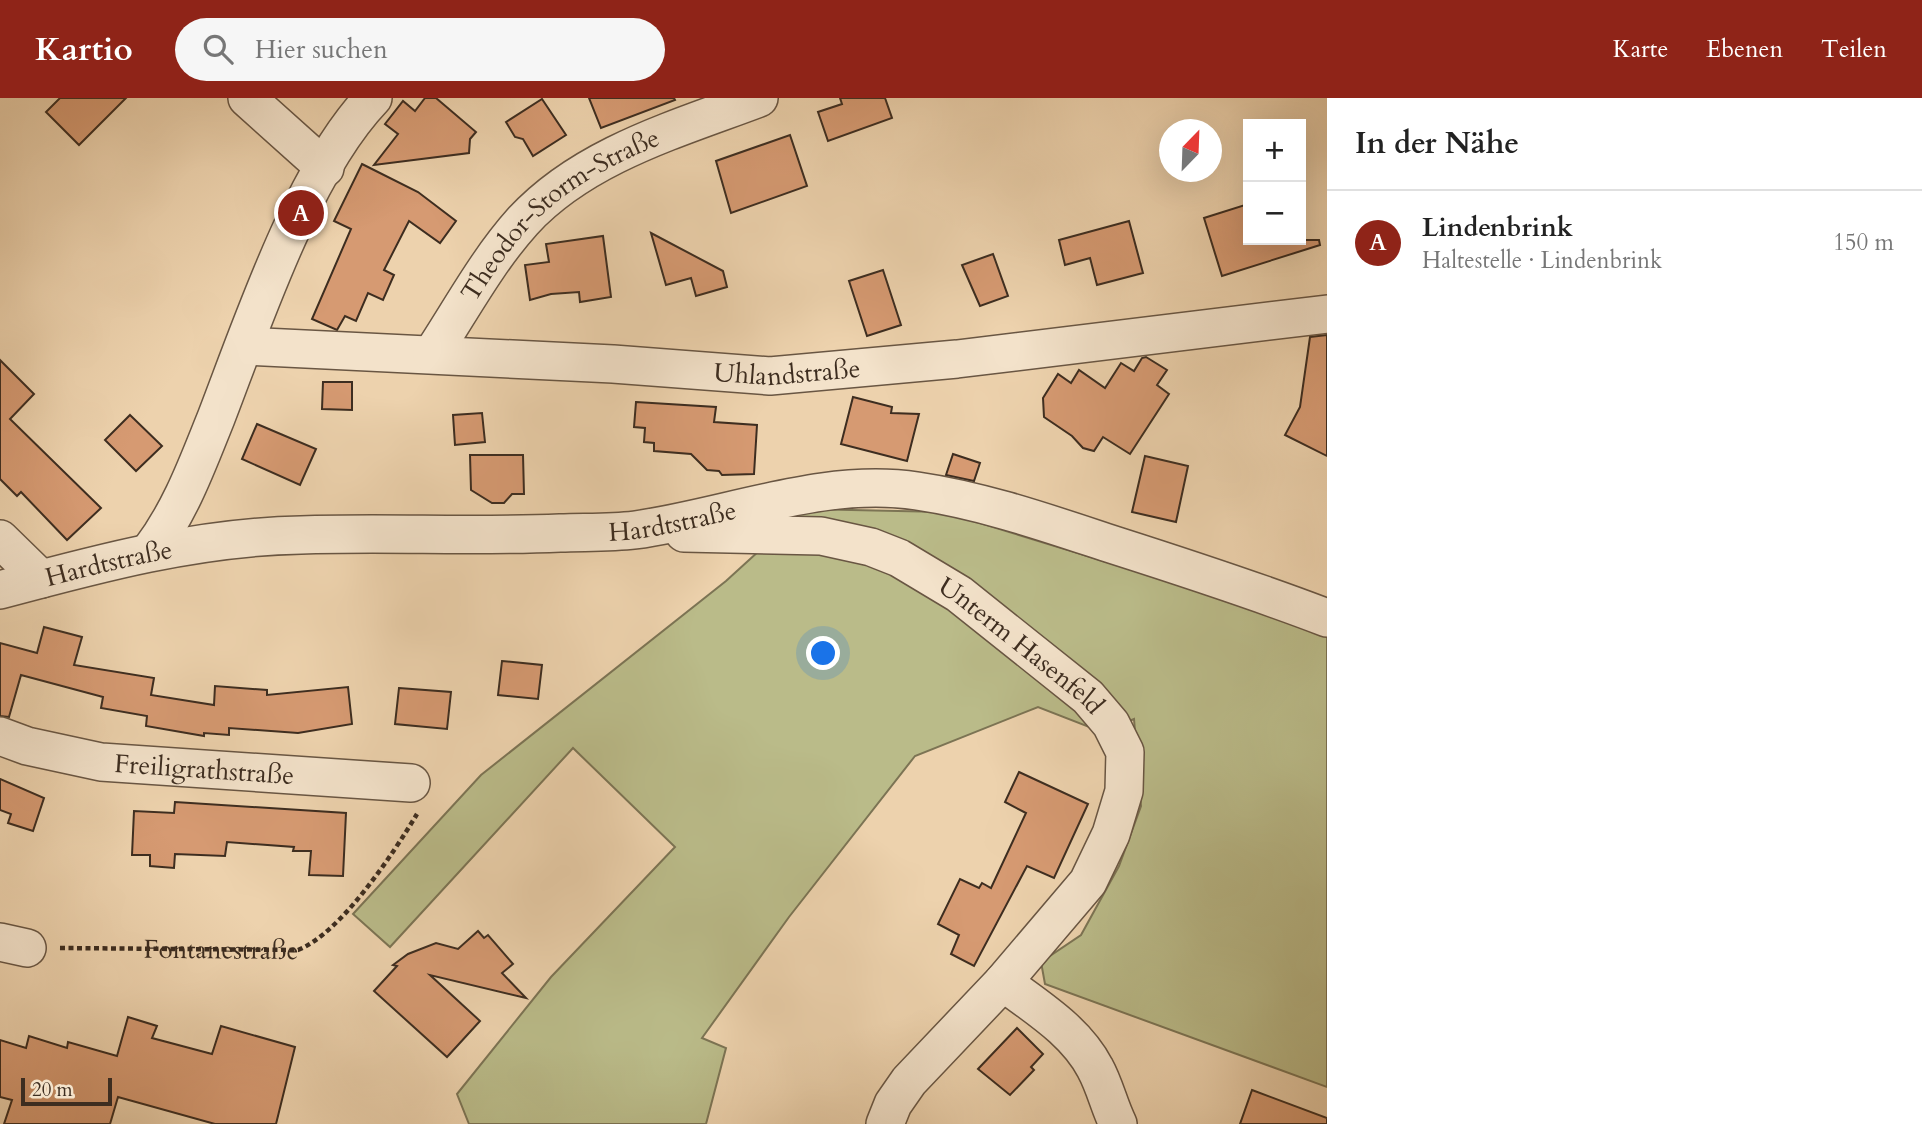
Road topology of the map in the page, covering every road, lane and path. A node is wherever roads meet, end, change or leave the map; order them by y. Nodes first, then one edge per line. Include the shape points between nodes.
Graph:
1 (247, 98) edge
2 (373, 98) edge
3 (759, 98) edge
4 (324, 168) junction
5 (1327, 314) edge
6 (244, 346) junction
7 (432, 354) junction
8 (634, 530) junction
9 (0, 539) edge
10 (150, 551) junction
11 (41, 579) junction
12 (0, 590) edge
13 (1327, 618) edge
14 (0, 736) edge
15 (411, 783) joint
16 (14, 945) edge
17 (1003, 982) junction
18 (885, 1124) edge
19 (1118, 1124) edge

1 - 4 street
2 - 4 street via 347,129
3 - 7 street, Theodor-Storm-Straße via 624,151 568,184 509,237
4 - 6 street
5 - 7 street, Uhlandstraße via 957,359 770,376
6 - 7 street, Uhlandstraße
6 - 10 street via 180,507
8 - 10 street, Hardtstraße via 497,536 302,534
8 - 13 street, Hardtstraße via 819,494 915,490 1031,518
8 - 17 street, Unterm Hasenfeld via 821,536 871,547 959,594 1102,712 1119,737 1126,766 1111,834 1076,899
9 - 11 street
10 - 11 street, Hardtstraße
11 - 12 street, Hardtstraße
14 - 15 street, Freiligrathstraße via 101,762
15 - 16 path, Fontanestraße via 424,788 428,796 391,856 313,944 276,953
17 - 18 street, Unterm Hasenfeld via 909,1081
17 - 19 street via 1081,1046 1096,1068

